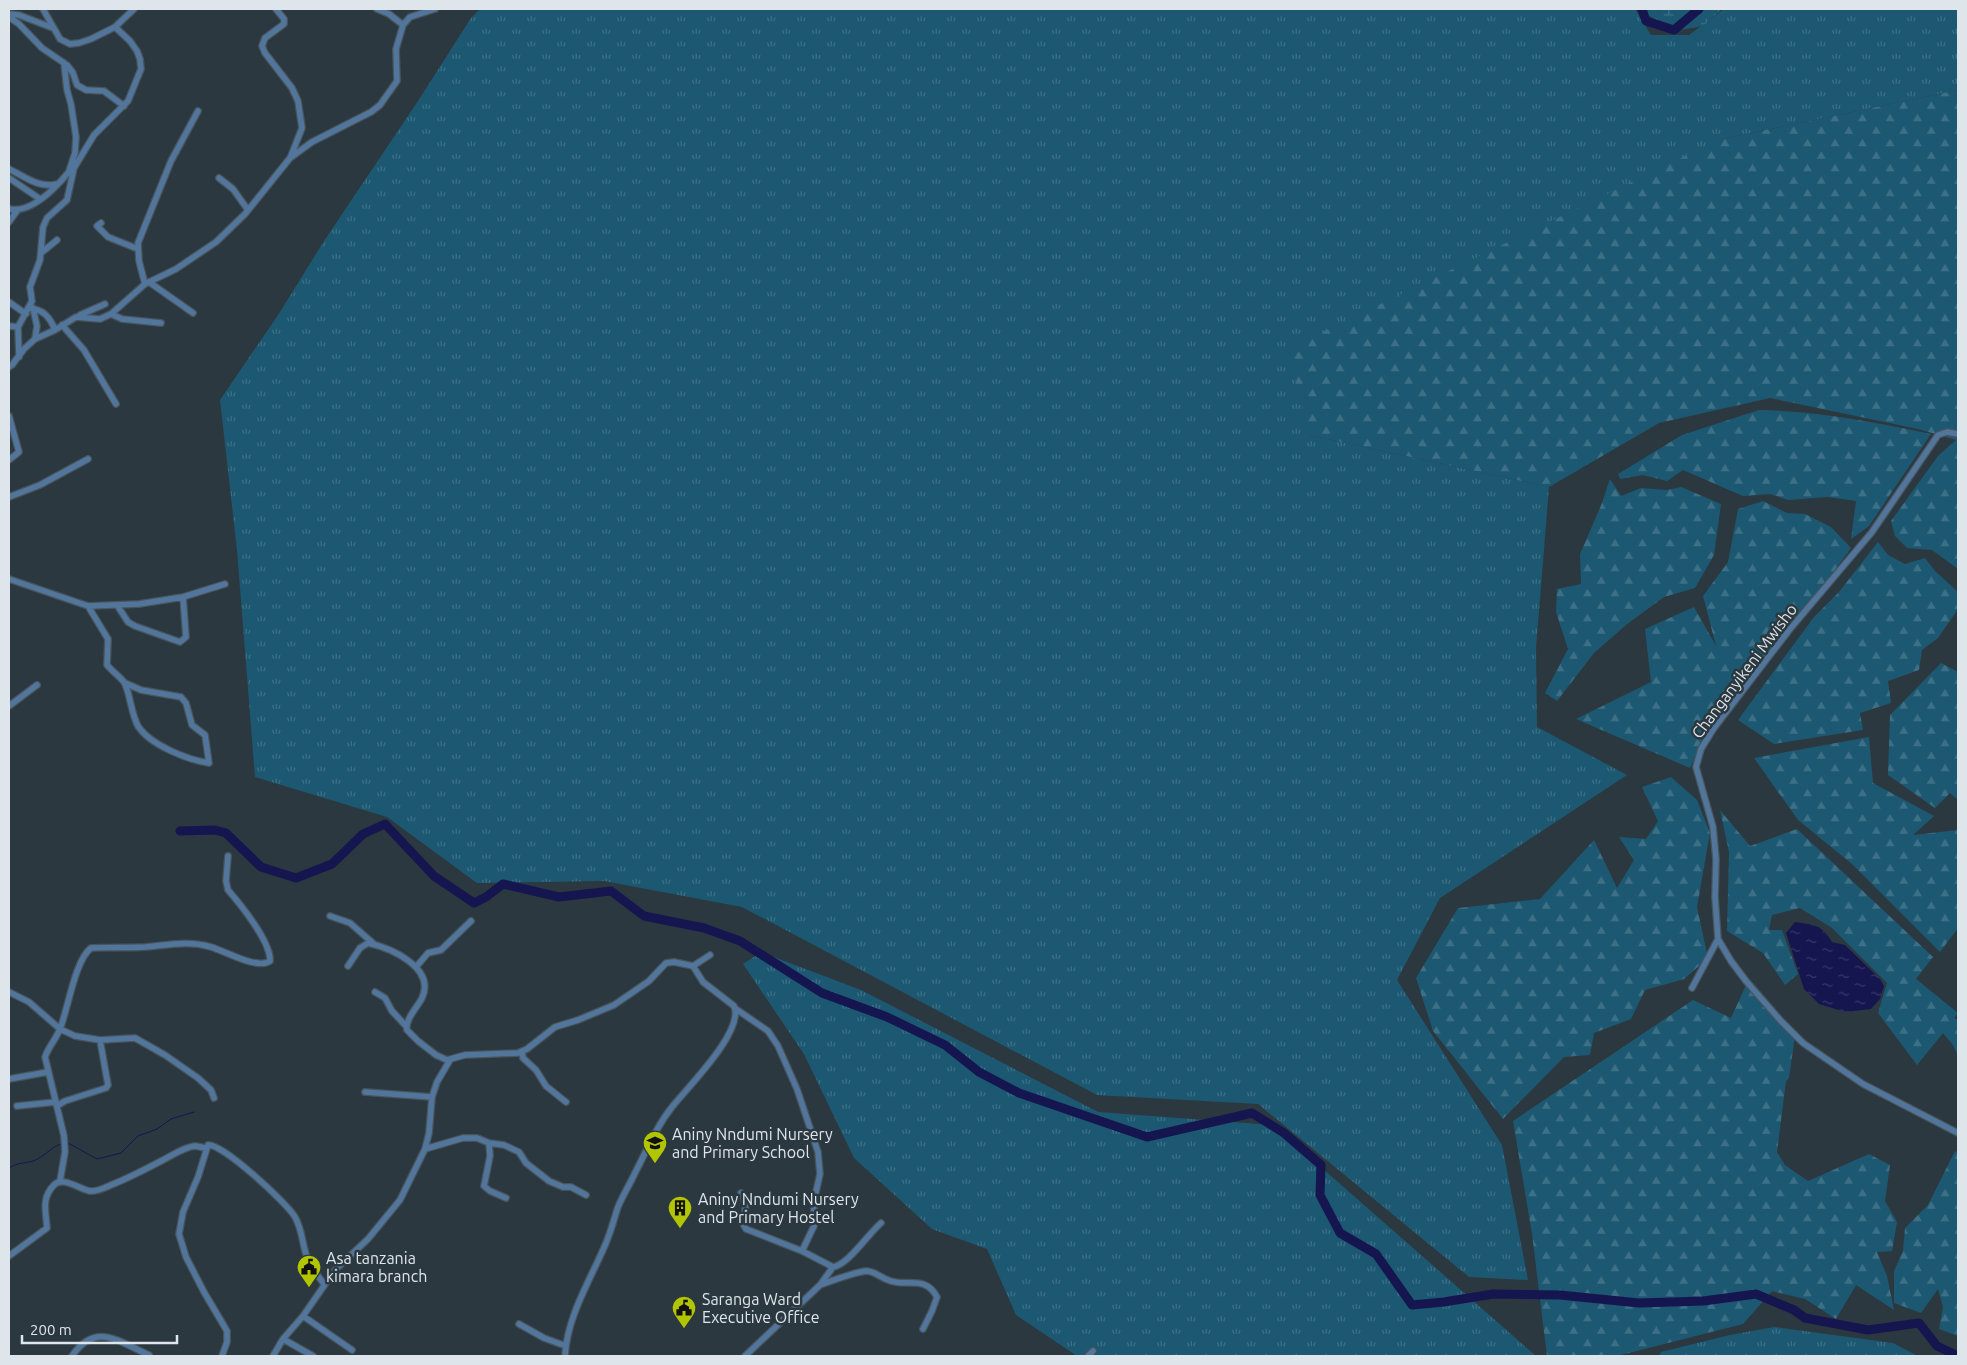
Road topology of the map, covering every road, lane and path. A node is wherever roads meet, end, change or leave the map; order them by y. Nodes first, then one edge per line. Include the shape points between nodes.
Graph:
1 (43, 9) edge
2 (134, 9) edge
3 (276, 9) edge
4 (377, 9) edge
5 (413, 9) edge
6 (435, 9) edge
7 (9, 15) edge
8 (410, 17) junction
9 (403, 25) junction
10 (115, 26) junction
11 (53, 28) junction
12 (64, 62) junction
13 (124, 106) junction
14 (198, 111) dead end
15 (290, 158) junction
16 (9, 169) edge
17 (72, 170) junction
18 (9, 178) edge
19 (219, 178) dead end
20 (59, 184) junction
21 (40, 199) junction
22 (9, 209) edge
23 (248, 210) junction
24 (17, 211) junction
25 (9, 222) edge
26 (100, 223) dead end
27 (57, 240) dead end
28 (138, 249) junction
29 (40, 253) junction
30 (147, 283) junction
31 (9, 302) edge
32 (105, 304) dead end
33 (29, 310) junction
34 (193, 313) dead end
35 (111, 314) junction
36 (76, 317) junction
37 (161, 323) dead end
38 (62, 325) junction
39 (9, 326) edge
40 (18, 327) junction
41 (55, 330) junction
42 (35, 339) junction
43 (18, 356) junction
44 (9, 367) edge
45 (116, 404) dead end
46 (9, 416) edge
47 (1958, 434) edge
48 (88, 459) dead end
49 (9, 460) edge
50 (9, 498) edge
51 (9, 579) edge
52 (225, 584) dead end
53 (183, 597) junction
54 (117, 605) junction
55 (88, 606) junction
56 (125, 683) junction
57 (36, 685) dead end
58 (9, 706) edge
59 (228, 856) dead end
60 (330, 916) dead end
61 (471, 921) dead end
62 (1718, 939) junction
63 (376, 946) junction
64 (710, 955) dead end
65 (348, 966) dead end
66 (693, 966) junction
67 (416, 967) junction
68 (1692, 988) dead end
69 (9, 992) edge
70 (375, 992) dead end
71 (736, 1009) junction
72 (406, 1026) junction
73 (60, 1029) junction
74 (100, 1040) junction
75 (522, 1052) junction
76 (450, 1060) junction
77 (48, 1072) junction
78 (9, 1078) edge
79 (365, 1092) dead end
80 (432, 1097) junction
81 (214, 1098) dead end
82 (566, 1102) dead end
83 (56, 1104) junction
84 (17, 1106) dead end
85 (1958, 1133) edge
86 (489, 1143) junction
87 (206, 1148) junction
88 (425, 1148) junction
89 (60, 1181) junction
90 (740, 1193) dead end
91 (586, 1195) dead end
92 (506, 1198) dead end
93 (882, 1223) dead end
94 (802, 1251) junction
95 (9, 1256) edge
96 (833, 1267) junction
97 (324, 1284) junction
98 (820, 1285) junction
99 (303, 1316) junction
100 (519, 1324) dead end
101 (923, 1329) dead end
102 (283, 1339) junction
103 (566, 1346) junction
104 (352, 1350) dead end
105 (1093, 1351) dead end
106 (149, 1355) edge
107 (72, 1356) edge
108 (222, 1356) edge
109 (273, 1356) edge
110 (313, 1356) edge
111 (565, 1356) edge
112 (745, 1356) edge
113 (1088, 1356) edge

1 - 11 street
2 - 10 street
3 - 15 street via 284,24 265,38 262,46 292,88 298,102 302,128
4 - 9 street
5 - 8 street
6 - 8 street
7 - 11 street via 19,15
7 - 12 street via 42,48
8 - 9 street
9 - 15 street via 396,49 397,81 380,105 312,142
10 - 11 street via 90,39 70,44 60,40
10 - 13 street via 130,41 140,59 141,69
12 - 13 street via 82,89 104,91
12 - 17 street via 76,137
13 - 17 street via 94,135
14 - 28 street via 171,161
15 - 23 street
16 - 20 street via 40,184
17 - 20 street
17 - 29 street via 67,200 45,222
18 - 21 street
19 - 23 street via 233,189
20 - 21 street
21 - 24 street
22 - 24 street
23 - 30 street via 216,242
24 - 25 street
26 - 28 street via 96,226 108,237
27 - 29 street
28 - 30 street
29 - 33 street via 30,287 32,301
30 - 34 street
30 - 35 street
31 - 33 street
32 - 36 street
33 - 40 street
33 - 41 street via 48,316
33 - 42 street via 37,326
35 - 36 street via 100,319
35 - 37 street
36 - 38 street
38 - 41 street
38 - 45 street via 84,350
39 - 40 street
40 - 43 street
41 - 42 street
42 - 43 street
43 - 44 street
46 - 49 street via 18,452
47 - 62 street, Changanyikeni Mwisho via 1947,432 1938,435 1872,532 1790,630 1701,749 1696,766 1713,827
48 - 50 street
51 - 55 street
52 - 53 street
53 - 54 street
53 - 54 street via 186,637 180,642 128,622
54 - 55 street
55 - 56 street via 108,639 107,666
56 - 56 street via 139,728 184,758 209,762 205,735 192,725 181,697 141,690
57 - 58 street
59 - 73 street via 228,890 266,943 270,960 267,963 255,962 187,942 148,947 90,948 83,956
60 - 63 street via 350,923
61 - 67 street via 441,950 428,953
62 - 68 street
62 - 85 street, Changanyikeni Mwisho via 1746,981 1803,1043 1863,1084
63 - 65 street via 368,943 362,946
63 - 67 street via 401,956
64 - 66 street
66 - 71 street via 703,982
66 - 75 street via 666,963 649,981 614,1005 555,1026
67 - 72 street via 424,989
69 - 73 street via 29,1002
70 - 72 street via 386,999
71 - 94 street via 768,1031 778,1046 797,1089 818,1152 820,1174 814,1201 814,1226
71 - 103 street via 721,1048 663,1119 648,1146 620,1204 575,1314
72 - 76 street via 410,1034 436,1055
73 - 74 street via 76,1036
73 - 77 street via 45,1056
74 - 81 street via 135,1038 198,1078 211,1090
74 - 83 street via 106,1088
75 - 76 street
75 - 82 street via 523,1058 543,1082
76 - 80 street
77 - 78 street
77 - 83 street
79 - 80 street
80 - 88 street
83 - 84 street
83 - 89 street via 65,1152
86 - 88 street via 477,1138 463,1138
86 - 91 street via 516,1150 526,1163 550,1181
86 - 92 street via 484,1186
87 - 89 street via 195,1146 182,1150 98,1191
87 - 97 street via 211,1144 226,1153 290,1210 300,1227 307,1256
87 - 108 street via 179,1234 199,1282 227,1331
88 - 97 street via 398,1203
89 - 95 street via 50,1190 45,1202 47,1228
90 - 94 street via 746,1204 744,1227
93 - 96 street via 847,1260
94 - 96 street
96 - 98 street
97 - 99 street
98 - 101 street via 867,1271 889,1281 921,1283 937,1297
98 - 112 street
99 - 102 street
99 - 104 street
100 - 103 street
102 - 109 street
102 - 110 street
103 - 111 street
105 - 113 street
106 - 107 street via 106,1336 88,1340

